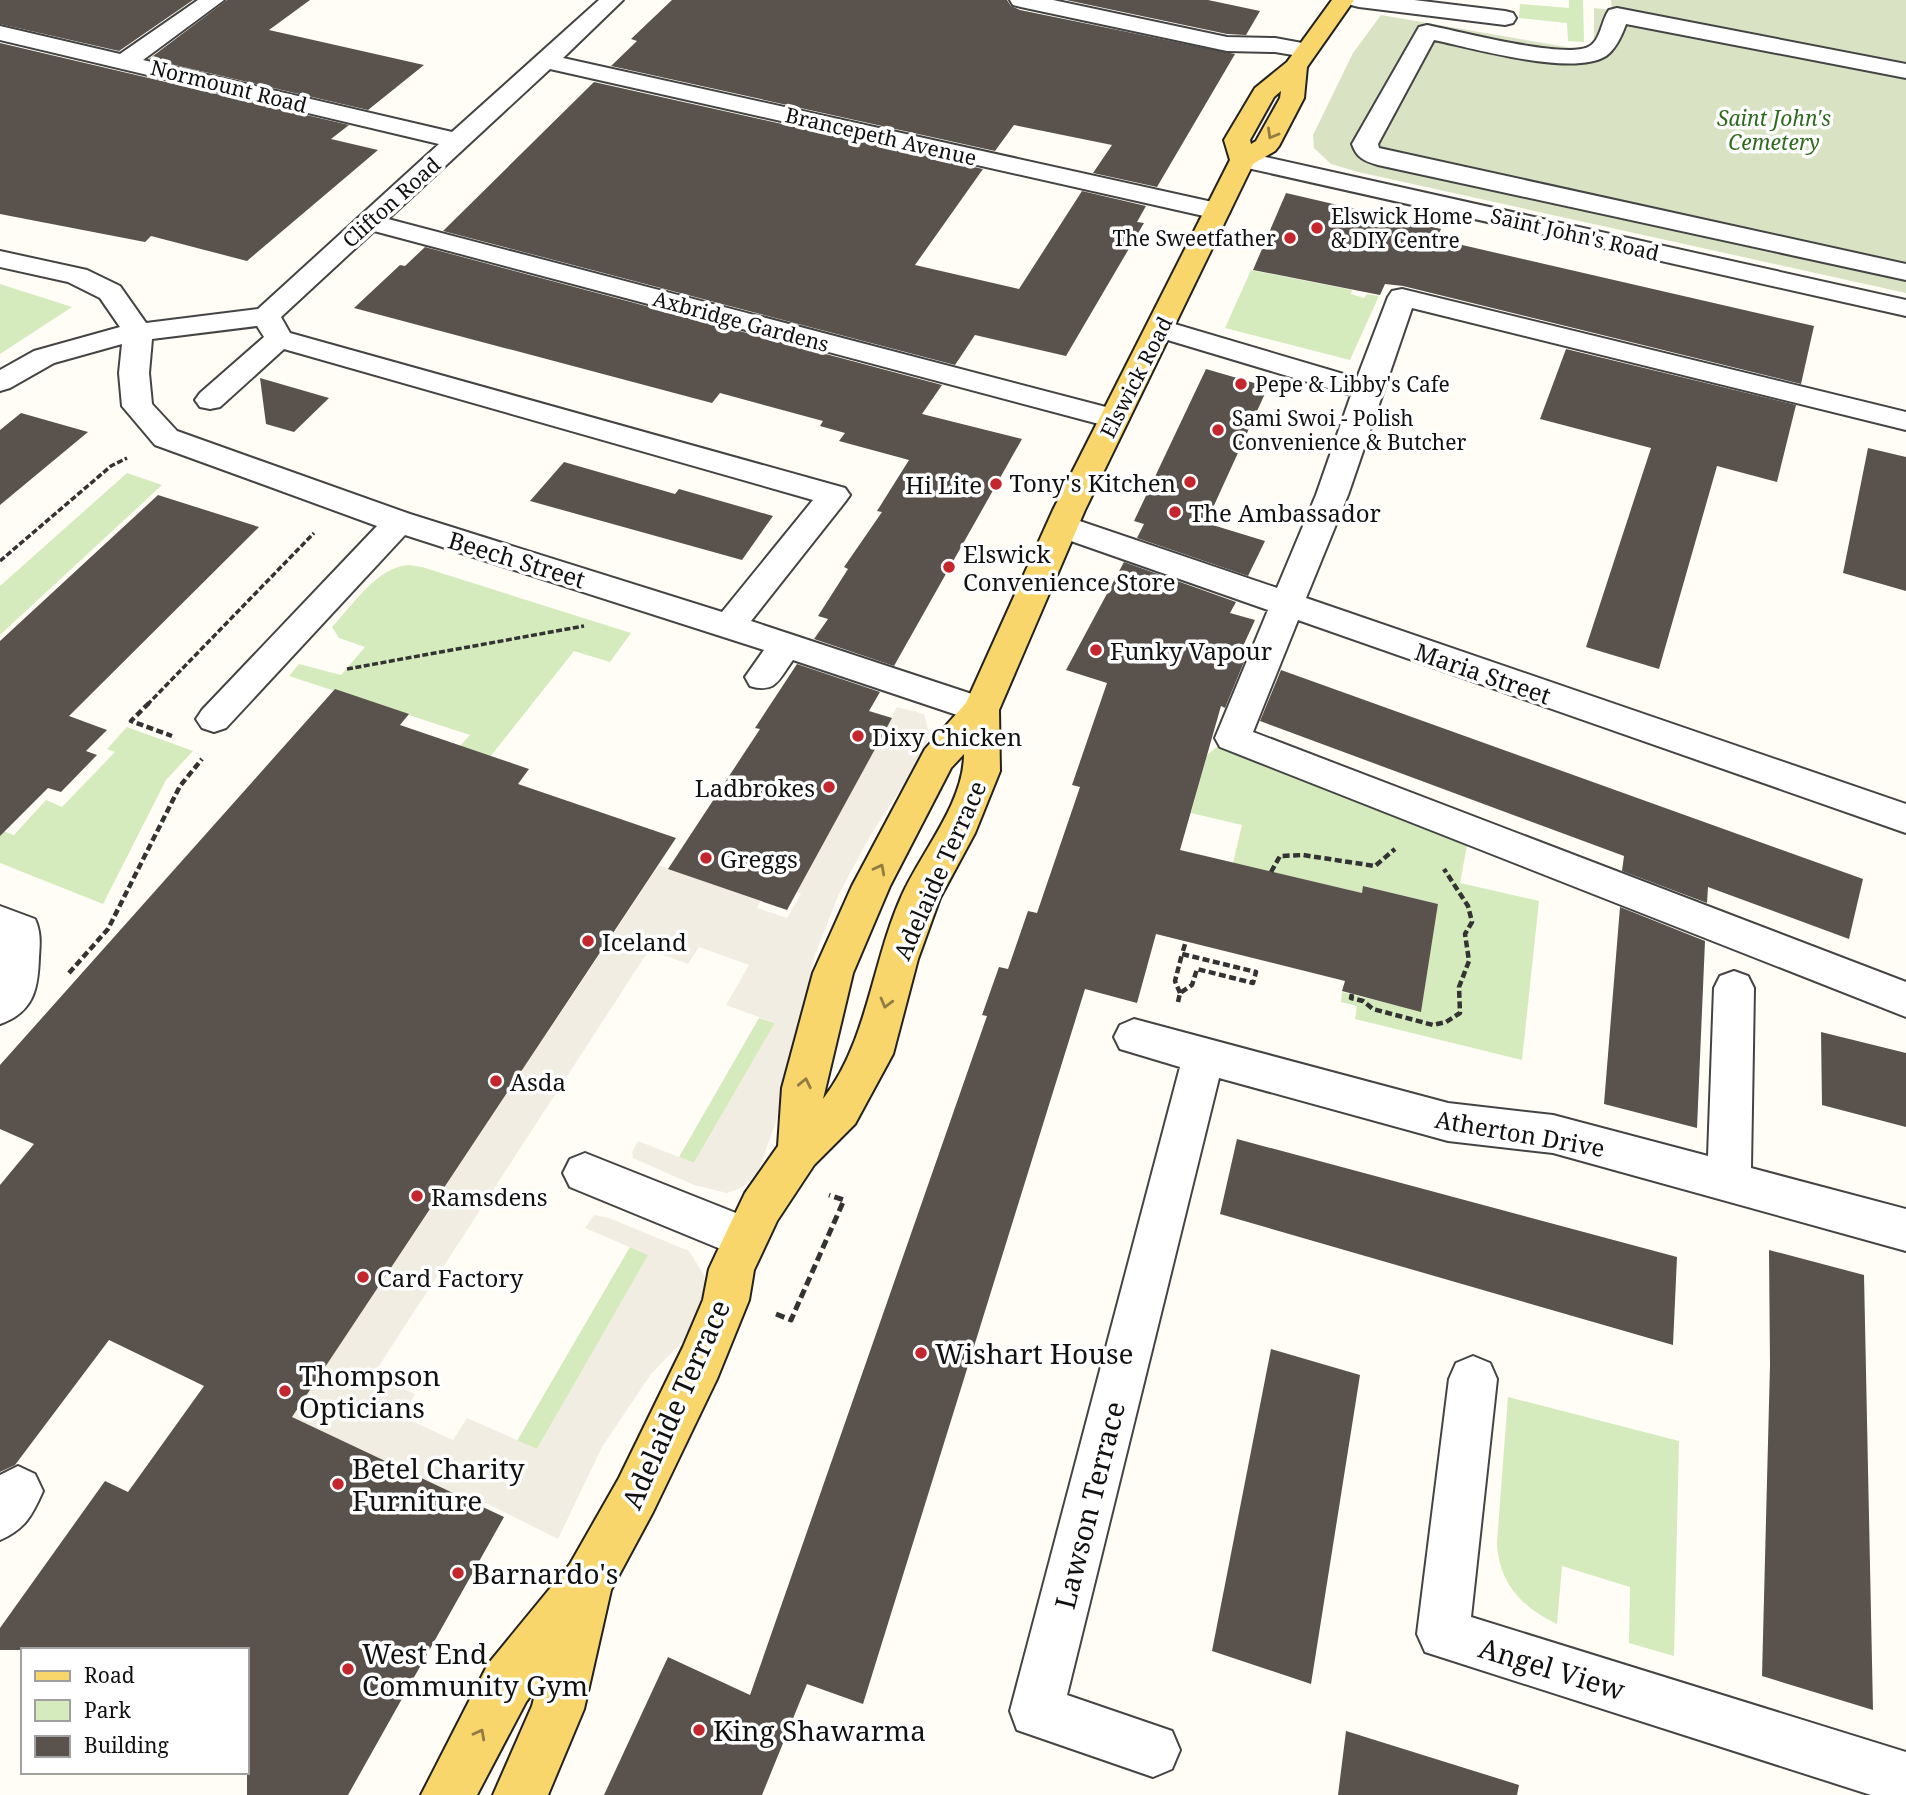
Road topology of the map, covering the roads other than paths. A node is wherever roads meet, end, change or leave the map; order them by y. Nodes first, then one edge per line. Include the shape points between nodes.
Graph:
1 (213, 0) edge
2 (612, 0) edge
3 (1021, 0) edge
4 (1343, 0) edge
5 (1359, 0) edge
6 (1505, 18) dead end
7 (0, 33) edge
8 (1300, 58) junction
9 (126, 61) junction
10 (546, 61) junction
11 (1906, 71) edge
12 (457, 141) junction
13 (1243, 160) junction
14 (1217, 211) junction
15 (369, 222) junction
16 (0, 259) edge
17 (1906, 272) edge
18 (1906, 307) edge
19 (273, 327) junction
20 (1161, 329) junction
21 (138, 332) junction
22 (0, 382) edge
23 (1367, 390) junction
24 (210, 400) dead end
25 (1114, 419) junction
26 (1906, 421) edge
27 (400, 522) junction
28 (1062, 526) junction
29 (1287, 606) junction
30 (729, 626) junction
31 (786, 645) junction
32 (762, 677) dead end
33 (981, 710) junction
34 (212, 734) road end
35 (1906, 819) edge
36 (0, 922) edge
37 (1734, 988) dead end
38 (1906, 1000) edge
39 (0, 1007) edge
40 (1134, 1037) dead end
41 (1204, 1056) junction
42 (799, 1151) junction
43 (585, 1173) dead end
44 (1730, 1180) junction
45 (1906, 1230) edge
46 (745, 1238) junction
47 (1473, 1378) dead end
48 (588, 1582) junction
49 (1153, 1750) dead end
50 (1906, 1779) edge
51 (448, 1795) edge
52 (520, 1795) edge

1 - 9 street
2 - 10 street, Clifton Road
3 - 8 street via 1227,44 1275,45
4 - 8 main road, Elswick Road
5 - 6 street
7 - 9 street, Normount Road
8 - 13 main road, Elswick Road via 1285,111 1266,145
9 - 12 street, Normount Road
10 - 12 street, Clifton Road
10 - 14 street, Brancepeth Avenue
11 - 17 street via 1616,15 1604,46 1593,54 1541,54 1427,32 1365,144 1378,158
12 - 15 street, Clifton Road
13 - 14 main road, Elswick Road
13 - 18 street, Saint John's Road
14 - 20 main road, Elswick Road
15 - 19 street, Clifton Road
15 - 25 street, Axbridge Gardens
16 - 21 street via 77,276 110,292
19 - 21 street
19 - 24 street, Clifton Road
19 - 30 street via 835,495
20 - 23 street
20 - 25 main road, Elswick Road
21 - 22 street via 44,357
21 - 27 street, Beech Street via 137,406 166,438
23 - 26 street via 1402,297
23 - 29 street via 1332,495
25 - 28 main road, Elswick Road
27 - 30 street, Beech Street
27 - 34 street
28 - 29 street, Maria Street
28 - 33 main road, Elswick Road
29 - 35 street, Maria Street
29 - 38 street via 1233,738
30 - 31 street, Beech Street
31 - 32 street
31 - 33 street, Beech Street
42 -> 33 main road, Adelaide Terrace via 803,1088 833,973 871,886 938,759
33 -> 42 main road, Adelaide Terrace via 982,771 956,833 921,896 872,1055 840,1111
36 - 39 street via 21,930 18,987
37 - 44 street
40 - 41 street, Atherton Drive
41 - 44 street, Atherton Drive via 1448,1122 1553,1134
41 - 49 street, Lawson Terrace via 1036,1711
42 - 46 main road, Adelaide Terrace
43 - 46 street
44 - 45 street, Atherton Drive
46 - 48 main road, Adelaide Terrace via 701,1363
47 - 50 street, Angel View via 1443,1634
51 -> 48 main road, Adelaide Terrace via 507,1683
48 - 52 main road, Adelaide Terrace via 558,1709

